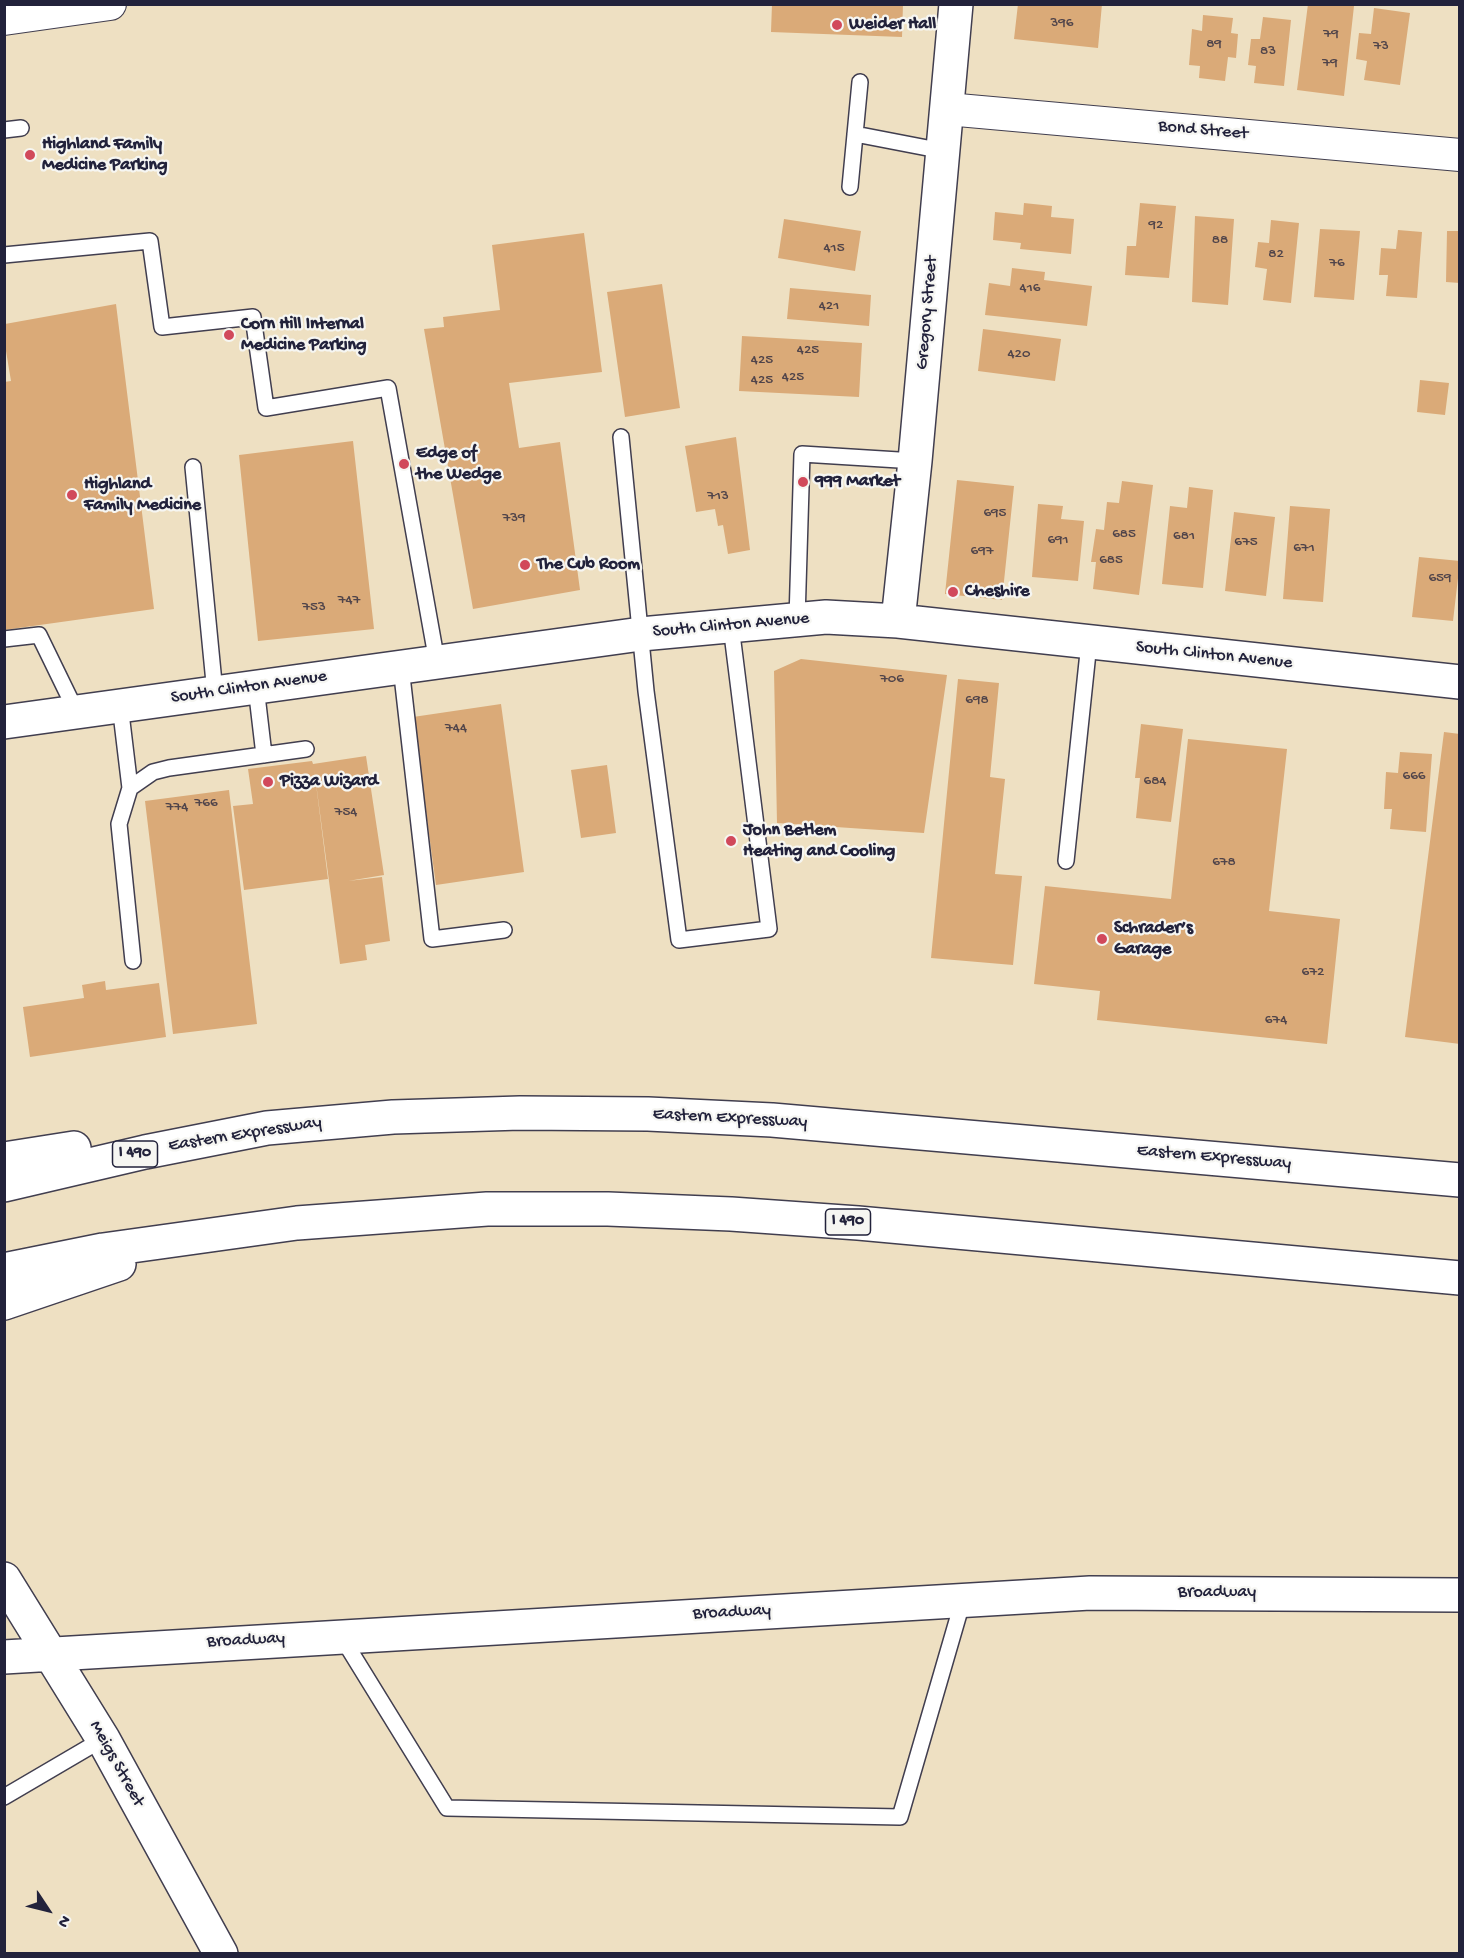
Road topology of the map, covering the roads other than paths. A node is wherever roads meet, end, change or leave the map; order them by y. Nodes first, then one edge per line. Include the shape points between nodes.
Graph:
1 (110, 4) edge
2 (956, 4) edge
3 (4, 19) edge
4 (860, 82) dead end
5 (947, 109) junction
6 (21, 128) dead end
7 (4, 130) edge
8 (855, 134) junction
9 (943, 151) junction
10 (1460, 155) edge
11 (850, 187) dead end
12 (4, 255) edge
13 (621, 437) dead end
14 (915, 461) junction
15 (193, 466) dead end
16 (797, 619) junction
17 (898, 621) junction
18 (732, 626) junction
19 (641, 634) junction
20 (4, 639) edge
21 (1089, 643) junction
22 (437, 662) junction
23 (401, 667) junction
24 (1460, 682) edge
25 (256, 687) junction
26 (215, 693) junction
27 (120, 705) junction
28 (76, 711) junction
29 (4, 722) edge
30 (306, 749) dead end
31 (264, 755) junction
32 (130, 788) junction
33 (1066, 861) dead end
34 (504, 930) dead end
35 (133, 962) dead end
36 (267, 1128) junction
37 (4, 1159) edge
38 (1460, 1180) edge
39 (4, 1185) edge
40 (236, 1230) junction
41 (4, 1270) edge
42 (1460, 1278) edge
43 (4, 1303) edge
44 (4, 1579) edge
45 (1460, 1595) edge
46 (963, 1600) junction
47 (341, 1636) junction
48 (50, 1652) junction
49 (4, 1657) edge
50 (103, 1739) junction
51 (4, 1797) edge
52 (221, 1953) edge

1 - 3 street
2 - 5 main road, Gregory Street
4 - 8 lane
5 - 9 main road, Gregory Street
5 - 10 street, Bond Street
6 - 7 lane
8 - 9 lane
8 - 11 lane
9 - 14 main road, Gregory Street
12 - 22 lane via 150,241 162,327 253,317 266,408 388,388
13 - 19 lane
14 - 16 lane via 802,454
14 - 17 main road, Gregory Street
15 - 26 lane
16 - 17 main road, South Clinton Avenue
16 - 18 main road, South Clinton Avenue
17 - 21 main road, South Clinton Avenue
18 - 19 main road, South Clinton Avenue
18 - 19 lane via 769,929 679,940
19 - 22 main road, South Clinton Avenue
20 - 28 lane via 39,635
21 - 24 main road, South Clinton Avenue
21 - 33 lane
22 - 23 main road, South Clinton Avenue
23 - 25 main road, South Clinton Avenue
23 - 34 lane via 432,939
25 - 26 main road, South Clinton Avenue
25 - 31 lane
26 - 27 main road, South Clinton Avenue
27 - 28 main road, South Clinton Avenue
27 - 32 lane
28 - 29 main road, South Clinton Avenue
30 - 31 lane
31 - 32 lane via 169,768 153,772
32 - 35 lane via 119,824
36 - 37 main road via 143,1139
36 - 38 main road, Eastern Expressway / I 490 via 455,1114 658,1114 898,1130
36 - 39 main road, Eastern Expressway / I 490
40 - 41 main road, I 490
40 - 42 main road, I 490 via 487,1209 696,1212
40 - 43 main road via 168,1248
44 - 48 main road, Meigs Street
45 - 46 main road, Broadway via 1090,1593
46 - 47 main road, Broadway
46 - 47 lane via 900,1817 447,1808
47 - 48 main road, Broadway
48 - 49 main road, Broadway
48 - 50 main road, Meigs Street
50 - 51 lane
50 - 52 main road, Meigs Street

